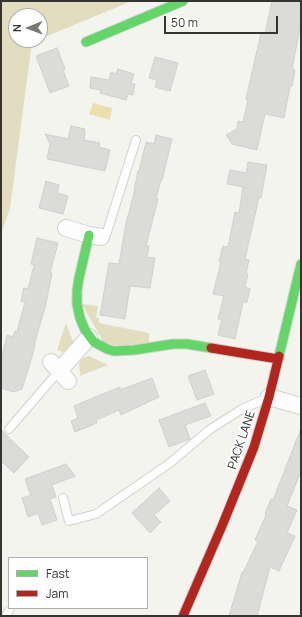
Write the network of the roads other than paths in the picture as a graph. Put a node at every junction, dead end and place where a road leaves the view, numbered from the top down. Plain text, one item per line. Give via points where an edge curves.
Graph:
1 (183, 1) edge
2 (86, 42) dead end
3 (136, 140) dead end
4 (66, 228) dead end
5 (95, 236) junction
6 (301, 264) edge
7 (89, 337) junction
8 (278, 359) junction
9 (60, 371) joint
10 (269, 397) junction
11 (301, 406) edge
12 (9, 429) dead end
13 (63, 498) dead end
14 (183, 616) edge

1 - 2 street
3 - 5 lane via 106,235
4 - 5 street
5 - 7 street via 78,278 77,291 80,318
6 - 8 street, PACK LANE
7 - 8 street via 114,351 187,344
7 - 9 street
8 - 10 street, PACK LANE
9 - 12 lane
10 - 11 street
10 - 13 lane via 242,409 209,430 170,463 96,514 69,521
10 - 14 street, PACK LANE via 254,447

